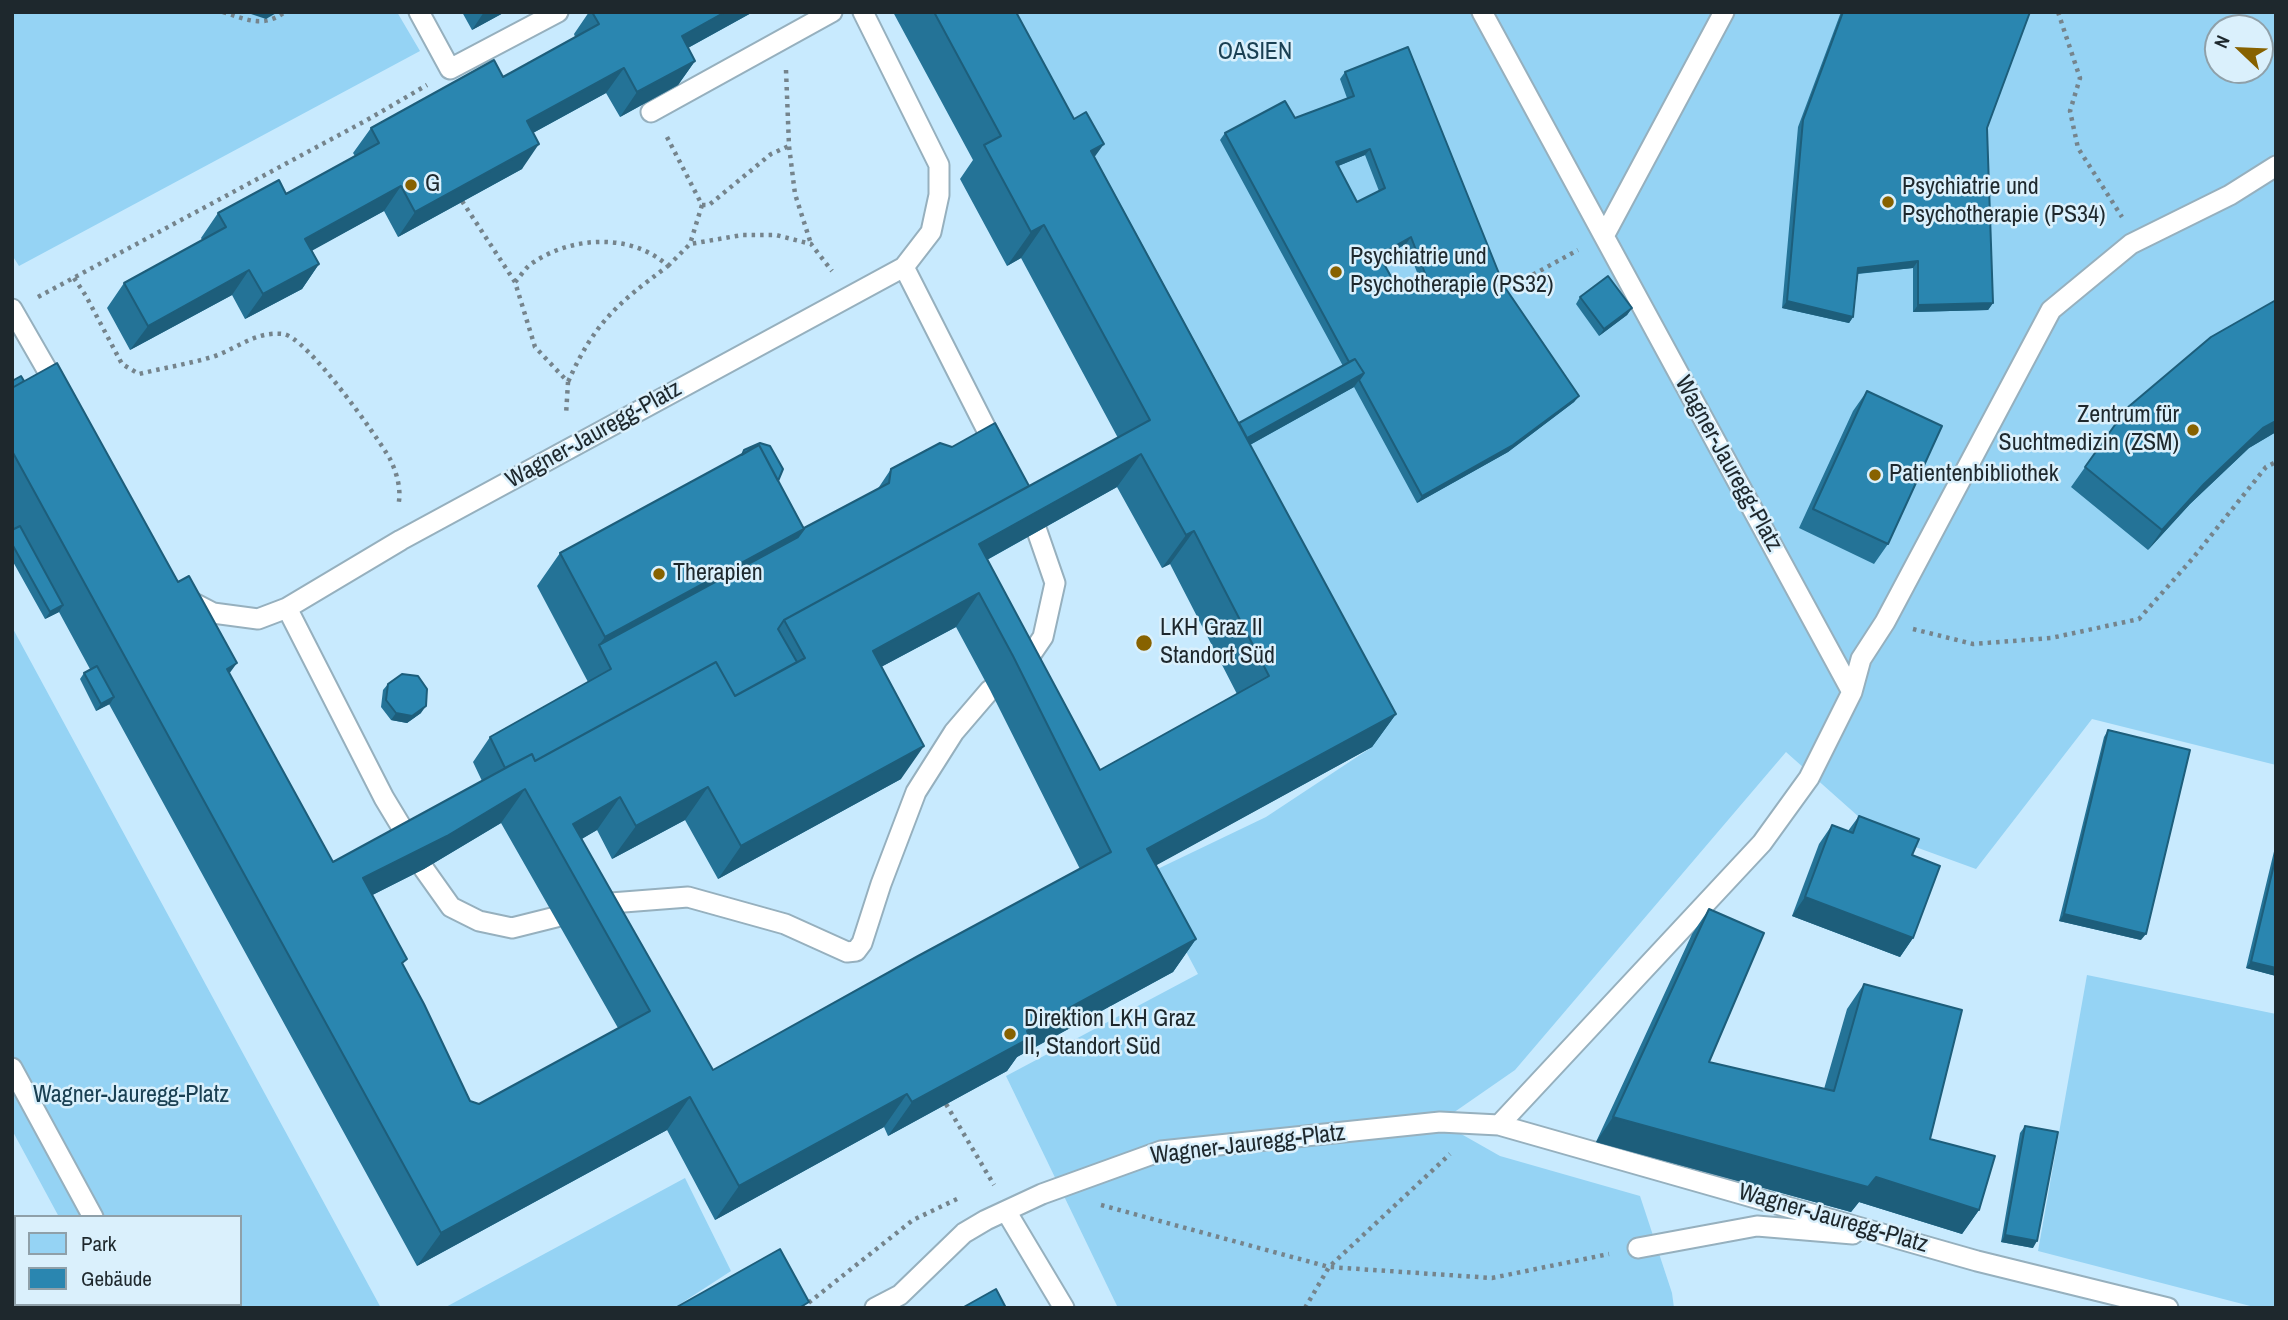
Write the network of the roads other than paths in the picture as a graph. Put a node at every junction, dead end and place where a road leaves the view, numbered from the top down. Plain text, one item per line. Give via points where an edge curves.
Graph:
1 (419, 12) edge
2 (558, 12) edge
3 (832, 12) edge
4 (863, 12) edge
5 (1482, 12) edge
6 (1724, 12) edge
7 (651, 112) edge
8 (2276, 166) edge
9 (1604, 236) junction
10 (904, 267) junction
11 (13, 311) edge
12 (64, 400) edge
13 (1009, 473) edge
14 (1037, 531) edge
15 (174, 587) edge
16 (287, 608) junction
17 (1008, 674) edge
18 (990, 690) dead end
19 (1852, 692) junction
20 (410, 841) edge
21 (424, 869) edge
22 (579, 909) edge
23 (555, 917) dead end
24 (12, 1068) edge
25 (1499, 1125) junction
26 (1006, 1211) junction
27 (92, 1215) edge
28 (1899, 1237) junction
29 (1638, 1248) road end
30 (875, 1308) edge
31 (1064, 1308) edge
32 (2168, 1308) edge

1 - 2 lane via 450,69
3 - 7 lane
4 - 10 lane, Wagner-Jauregg-Platz via 939,165 939,195 931,232
5 - 9 lane, Wagner-Jauregg-Platz
6 - 9 lane
8 - 19 lane via 2230,195 2131,244 2050,310 1861,659
9 - 19 lane, Wagner-Jauregg-Platz
10 - 13 lane
10 - 16 lane, Wagner-Jauregg-Platz via 401,540
11 - 12 lane
14 - 17 lane via 1055,583 1043,637 1030,656
15 - 16 lane, Wagner-Jauregg-Platz via 213,613 258,619
16 - 20 lane
18 - 22 lane via 954,732 916,792 856,951 847,952 785,924 688,897
19 - 25 lane via 1809,778 1762,843
21 - 23 lane via 451,907 479,921 512,928
24 - 27 lane
25 - 26 lane, Wagner-Jauregg-Platz via 1440,1122 1161,1151
25 - 28 lane, Wagner-Jauregg-Platz
26 - 30 lane, Wagner-Jauregg-Platz via 964,1233 900,1294
26 - 31 lane
28 - 29 lane via 1756,1226
28 - 32 lane, Wagner-Jauregg-Platz

